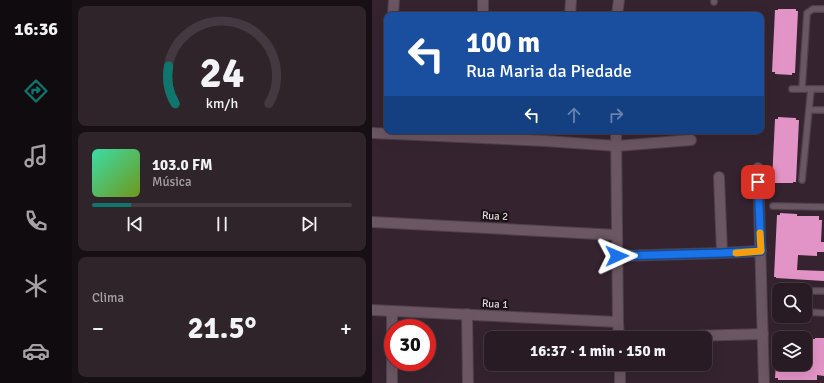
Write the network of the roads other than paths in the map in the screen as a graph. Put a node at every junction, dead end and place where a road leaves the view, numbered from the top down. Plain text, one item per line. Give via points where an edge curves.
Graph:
1 (394, 0) edge
2 (483, 0) edge
3 (571, 0) edge
4 (619, 0) edge
5 (824, 9) edge
6 (393, 12) edge
7 (483, 12) edge
8 (570, 12) edge
9 (617, 12) edge
10 (792, 89) dead end
11 (802, 89) junction
12 (811, 89) junction
13 (824, 89) edge
14 (808, 110) junction
15 (824, 110) edge
16 (372, 133) edge
17 (384, 134) edge
18 (394, 134) edge
19 (616, 134) edge
20 (691, 140) dead end
21 (617, 146) junction
22 (758, 168) dead end
23 (719, 177) dead end
24 (802, 180) dead end
25 (773, 206) dead end
26 (824, 207) edge
27 (372, 222) edge
28 (617, 235) junction
29 (761, 251) junction
30 (722, 253) junction
31 (617, 256) junction
32 (812, 291) edge
33 (824, 291) edge
34 (372, 310) edge
35 (392, 311) junction
36 (812, 312) edge
37 (824, 313) edge
38 (468, 314) junction
39 (618, 322) junction
40 (619, 331) edge
41 (763, 334) junction
42 (712, 335) edge
43 (620, 371) edge
44 (392, 383) edge
45 (468, 383) edge
46 (620, 383) edge
47 (764, 383) edge

1 - 6 street
2 - 7 street
3 - 8 street
4 - 9 street
5 - 11 lane via 814,9 807,13
10 - 11 lane
11 - 12 lane
12 - 13 lane
12 - 14 lane
14 - 15 lane
14 - 24 lane
16 - 17 street
18 - 21 street
19 - 21 street
20 - 21 street
21 - 28 street
22 - 29 street
23 - 30 street
25 - 26 lane
27 - 28 street, Rua 2
28 - 31 street
29 - 30 street
29 - 41 street
30 - 31 street
31 - 39 street
32 - 33 lane
34 - 35 street, Rua 1
35 - 38 street, Rua 1
35 - 44 street
36 - 37 lane
38 - 39 street, Rua 1
38 - 45 street
39 - 40 street
41 - 42 street
41 - 47 street
43 - 46 street

